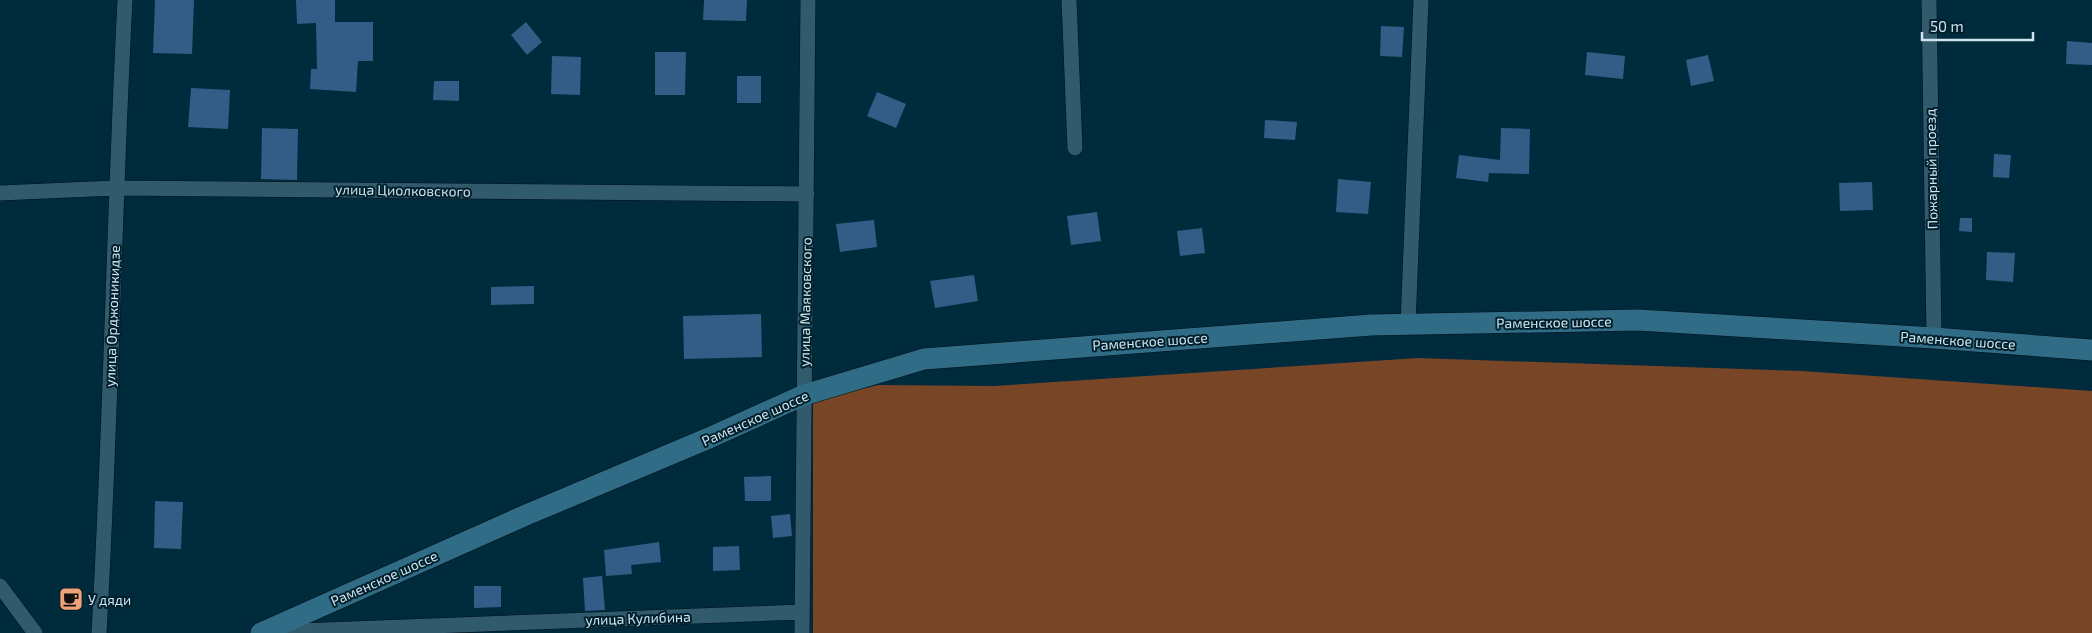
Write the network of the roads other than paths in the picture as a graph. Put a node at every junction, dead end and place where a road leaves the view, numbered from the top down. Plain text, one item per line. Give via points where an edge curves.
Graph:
1 (125, 0) edge
2 (808, 0) edge
3 (1069, 0) edge
4 (1421, 0) edge
5 (1929, 0) edge
6 (1075, 148) dead end
7 (115, 188) junction
8 (0, 193) edge
9 (807, 194) junction
10 (1408, 324) junction
11 (1934, 338) junction
12 (2092, 350) edge
13 (804, 395) junction
14 (0, 586) edge
15 (802, 612) junction
16 (35, 633) edge
17 (99, 633) edge
18 (262, 633) edge
19 (802, 633) edge

1 - 7 street, улица Орджоникидзе
2 - 9 street, улица Маяковского
3 - 6 street
4 - 10 street
5 - 11 street, Пожарный проезд
7 - 8 street, улица Циолковского
7 - 9 street, улица Циолковского
7 - 17 street, улица Орджоникидзе via 107,488
9 - 13 street, улица Маяковского
10 - 11 main road, Раменское шоссе via 1638,320
10 - 13 main road, Раменское шоссе via 924,359
11 - 12 main road, Раменское шоссе
13 - 15 street, улица Маяковского
13 - 18 main road, Раменское шоссе
14 - 16 street
15 - 18 street, улица Кулибина
15 - 19 street, улица Маяковского

